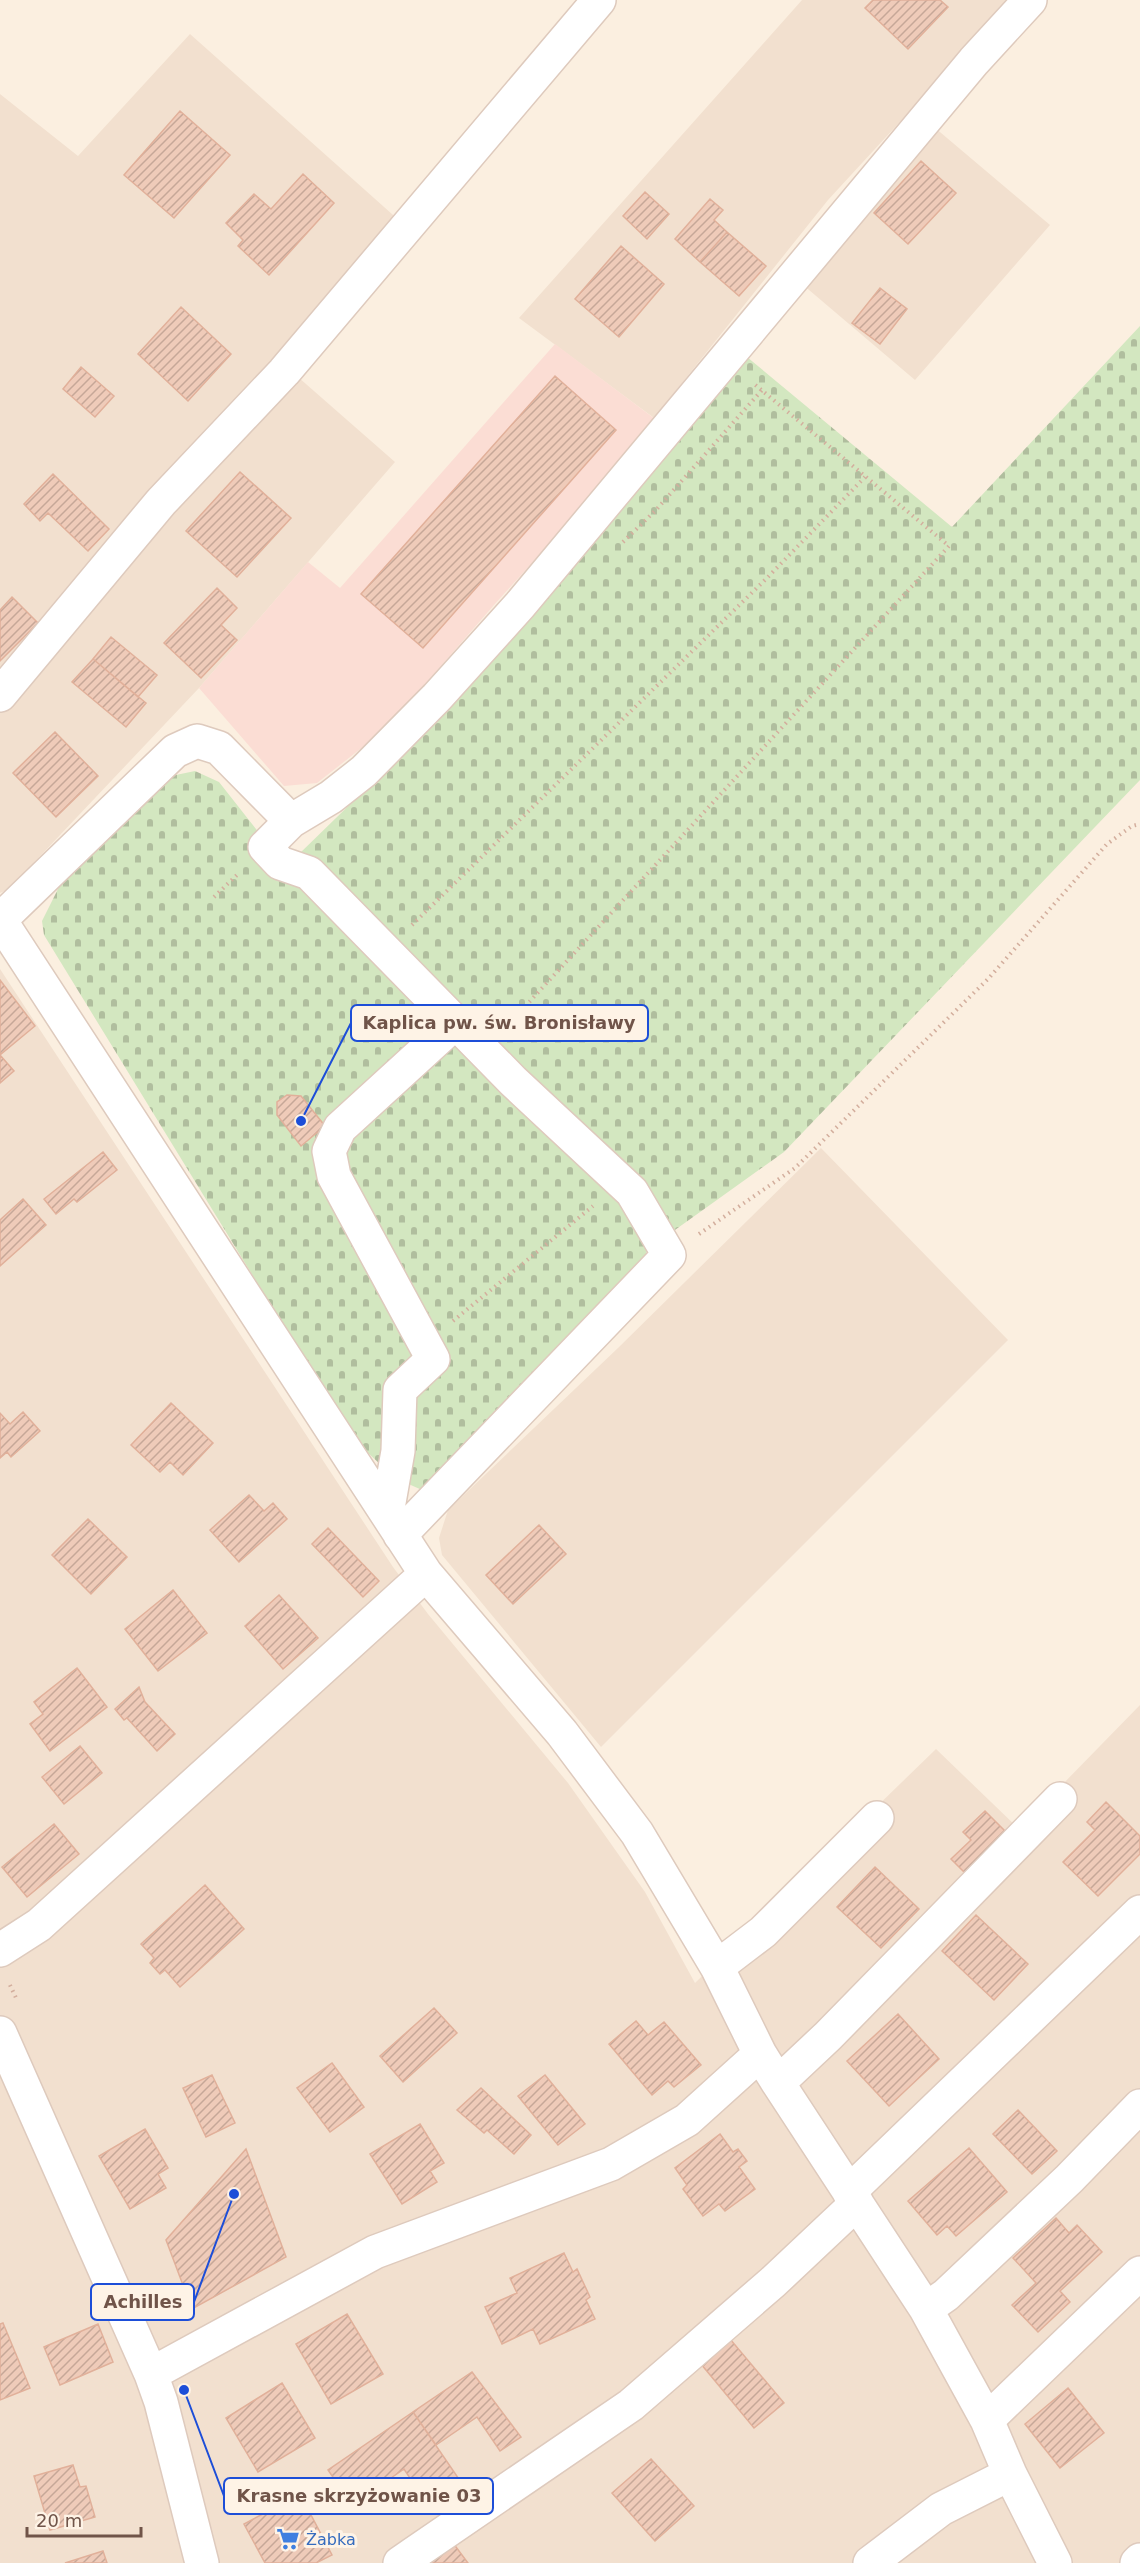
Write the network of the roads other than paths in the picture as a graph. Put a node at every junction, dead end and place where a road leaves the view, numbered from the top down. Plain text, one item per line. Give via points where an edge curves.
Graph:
1 (599, 0) edge
2 (1030, 0) edge
3 (0, 695) edge
4 (291, 821) junction
5 (0, 920) edge
6 (456, 1022) junction
7 (393, 1524) junction
8 (426, 1574) junction
9 (1060, 1800) dead end
10 (878, 1818) dead end
11 (1140, 1912) edge
12 (0, 1950) edge
13 (717, 1967) junction
14 (0, 2033) edge
15 (760, 2054) junction
16 (10, 2079) edge
17 (778, 2083) junction
18 (1140, 2106) edge
19 (853, 2197) junction
20 (1140, 2273) edge
21 (926, 2309) junction
22 (151, 2374) junction
23 (987, 2420) junction
24 (1010, 2474) junction
25 (202, 2563) edge
26 (400, 2563) edge
27 (870, 2563) edge
28 (1055, 2563) edge

1 - 3 street via 284,372 161,502
2 - 4 street via 966,70 520,605 364,771
4 - 5 street via 219,748 197,741 175,752
4 - 6 street via 265,848 280,863 309,873
5 - 7 street
6 - 7 street via 340,1128 329,1151 334,1176 433,1359 400,1390
6 - 7 street via 632,1192 669,1255
7 - 8 street
8 - 12 street via 39,1925
8 - 13 street via 562,1733 637,1833
9 - 17 street
10 - 13 street via 763,1932
11 - 19 street
13 - 15 street
14 - 16 street
15 - 17 street
15 - 22 street via 687,2120 611,2164 375,2252
16 - 22 street
17 - 19 street
18 - 21 street via 1069,2179 946,2295
19 - 21 street
19 - 26 street via 773,2282 631,2405
20 - 23 street
21 - 23 street
22 - 25 street
23 - 24 street
24 - 27 street via 941,2509
24 - 28 street

